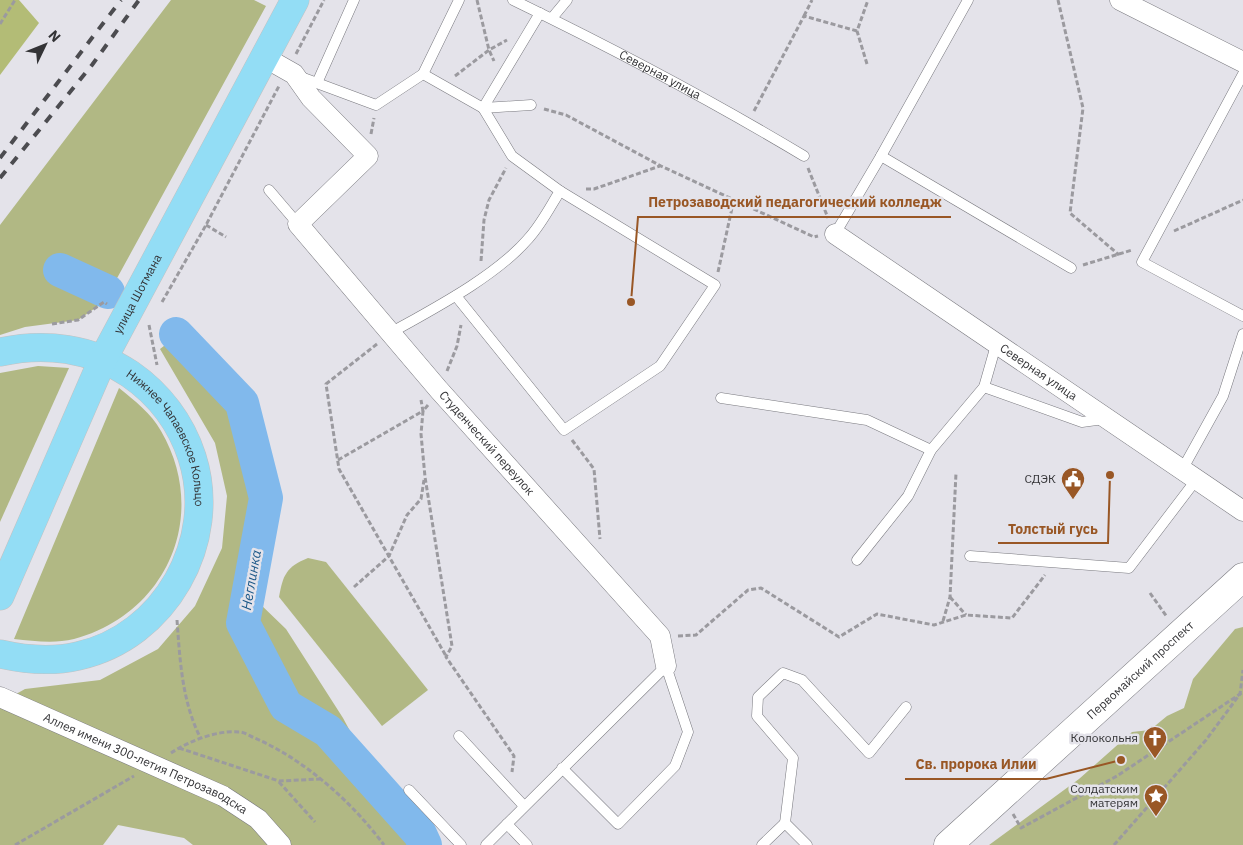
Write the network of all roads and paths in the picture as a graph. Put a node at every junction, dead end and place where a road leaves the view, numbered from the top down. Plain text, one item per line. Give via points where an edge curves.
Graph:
1 (15, 0) edge
2 (295, 0) edge
3 (324, 0) edge
4 (354, 0) edge
5 (459, 0) edge
6 (477, 0) edge
7 (513, 0) edge
8 (567, 0) edge
9 (812, 0) edge
10 (868, 0) edge
11 (968, 0) edge
12 (1058, 0) edge
13 (1120, 0) edge
14 (540, 13) junction
15 (804, 16) junction
16 (552, 18) junction
17 (0, 24) edge
18 (857, 31) junction
19 (528, 32) junction
20 (489, 50) junction
21 (264, 57) junction
22 (1243, 62) edge
23 (867, 64) dead end
24 (291, 72) junction
25 (423, 74) junction
26 (1243, 74) edge
27 (502, 77) junction
28 (316, 82) junction
29 (438, 83) junction
30 (531, 105) joint
31 (483, 108) junction
32 (748, 122) junction
33 (512, 156) junction
34 (804, 156) joint
35 (881, 156) junction
36 (661, 166) junction
37 (269, 190) dead end
38 (560, 191) junction
39 (734, 200) junction
40 (1243, 200) edge
41 (298, 224) junction
42 (206, 225) junction
43 (835, 234) junction
44 (226, 237) dead end
45 (1154, 240) junction
46 (1119, 255) junction
47 (1070, 268) joint
48 (479, 279) junction
49 (715, 285) junction
50 (459, 300) junction
51 (104, 302) dead end
52 (158, 309) dead end
53 (1243, 316) edge
54 (153, 318) dead end
55 (43, 325) dead end
56 (392, 332) junction
57 (1243, 334) edge
58 (996, 345) junction
59 (0, 352) edge
60 (103, 359) junction
61 (159, 370) dead end
62 (984, 387) junction
63 (439, 390) junction
64 (721, 398) dead end
65 (423, 411) junction
66 (1106, 418) junction
67 (564, 430) junction
68 (931, 450) junction
69 (338, 460) junction
70 (956, 474) dead end
71 (1189, 475) junction
72 (425, 477) junction
73 (1243, 511) edge
74 (389, 556) junction
75 (970, 556) dead end
76 (857, 560) dead end
77 (1054, 562) junction
78 (603, 572) junction
79 (1243, 577) edge
80 (354, 586) dead end
81 (1150, 594) dead end
82 (0, 596) edge
83 (950, 597) junction
84 (966, 615) junction
85 (943, 622) junction
86 (1170, 622) dead end
87 (171, 624) dead end
88 (660, 636) junction
89 (0, 654) edge
90 (446, 657) junction
91 (666, 666) junction
92 (1243, 670) edge
93 (1242, 693) edge
94 (0, 697) edge
95 (906, 708) dead end
96 (459, 736) dead end
97 (201, 739) dead end
98 (179, 748) dead end
99 (562, 768) junction
100 (320, 779) dead end
101 (279, 781) junction
102 (409, 790) dead end
103 (509, 791) junction
104 (524, 806) junction
105 (1013, 814) dead end
106 (315, 822) dead end
107 (786, 823) junction
108 (506, 824) junction
109 (281, 845) edge
110 (461, 845) edge
111 (486, 845) edge
112 (527, 845) edge
113 (762, 845) edge
114 (806, 845) edge
115 (948, 845) edge
116 (1114, 845) edge

1 - 17 path
2 - 21 main road, улица Шотмана
3 - 24 path
4 - 28 lane
5 - 25 lane
6 - 20 path
7 - 14 lane, Северная улица
8 - 16 lane
9 - 15 path
10 - 18 path
11 - 35 lane
12 - 46 path via 1083,108 1070,213
13 - 22 street
14 - 16 lane, Северная улица
14 - 19 lane
15 - 18 path
15 - 32 path
16 - 32 lane, Северная улица
18 - 23 path
19 - 20 path
19 - 27 lane
20 - 27 path
20 - 29 path via 470,67
21 - 24 street
21 - 60 main road, улица Шотмана
24 - 28 lane
24 - 41 street via 311,98 368,156
24 - 42 path
25 - 28 lane via 376,105
25 - 29 lane
26 - 45 lane
27 - 31 lane
29 - 31 lane
30 - 31 lane
30 - 36 path via 566,115
31 - 33 lane
32 - 34 lane, Северная улица
33 - 38 lane
33 - 48 path via 489,200
34 - 43 path
35 - 43 lane
35 - 47 lane
36 - 38 path via 594,189
36 - 39 path
37 - 41 lane
38 - 48 lane via 528,239
38 - 49 lane
39 - 43 path via 814,237
39 - 49 path
40 - 45 path
41 - 56 street, Студенческий переулок
42 - 44 path
42 - 52 path
43 - 58 street, Северная улица
45 - 46 path
45 - 53 lane via 1142,262
46 - 47 path
48 - 50 lane
49 - 67 lane via 660,366
50 - 56 lane
50 - 63 path via 457,346
50 - 67 lane
51 - 55 path via 78,320
54 - 61 path via 148,326
56 - 63 street, Студенческий переулок
56 - 69 path via 326,384
57 - 71 lane via 1223,396
58 - 62 lane
58 - 66 street, Северная улица
59 - 60 main road, Нижнее Чапаевское Кольцо via 52,347
60 - 82 main road, улица Шотмана
60 - 89 main road, Нижнее Чапаевское Кольцо via 154,394 188,445 199,506 193,546 165,601 135,630 118,641 99,650 59,659 38,660
62 - 66 lane via 1082,422
62 - 68 lane
63 - 65 path
63 - 78 street, Студенческий переулок
64 - 68 lane via 867,420
65 - 69 path
65 - 72 path via 421,434
66 - 71 street, Северная улица
67 - 78 path via 594,469
68 - 76 lane via 908,496
69 - 74 path via 339,469
70 - 83 path
71 - 73 street, Северная улица
71 - 77 lane via 1129,568
72 - 74 path via 421,498 406,515
72 - 90 path via 452,646
74 - 80 path
74 - 90 path
75 - 77 lane
77 - 84 path via 1012,618
78 - 88 street, Студенческий переулок
79 - 115 street, Первомайский проспект
81 - 86 path
83 - 84 path
83 - 85 path
84 - 85 path
85 - 88 path via 934,625 877,614 839,637 761,588 748,590 696,635
87 - 97 path via 176,617 182,681 192,721
88 - 91 street
90 - 103 path via 514,756
91 - 99 lane
91 - 99 lane via 688,732 675,766 618,824
92 - 93 path
93 - 105 path via 1117,776 1021,828
93 - 116 path via 1206,740
94 - 109 street, Аллея имени 300-летия Петрозаводска via 223,796 258,819
95 - 107 lane via 870,754 802,680 783,673 770,685 758,697 757,716 793,758
96 - 103 lane
98 - 101 path
99 - 104 lane
100 - 101 path
101 - 106 path
102 - 110 lane
103 - 104 lane
104 - 108 lane
107 - 113 lane
107 - 114 lane
108 - 111 lane
108 - 112 lane

